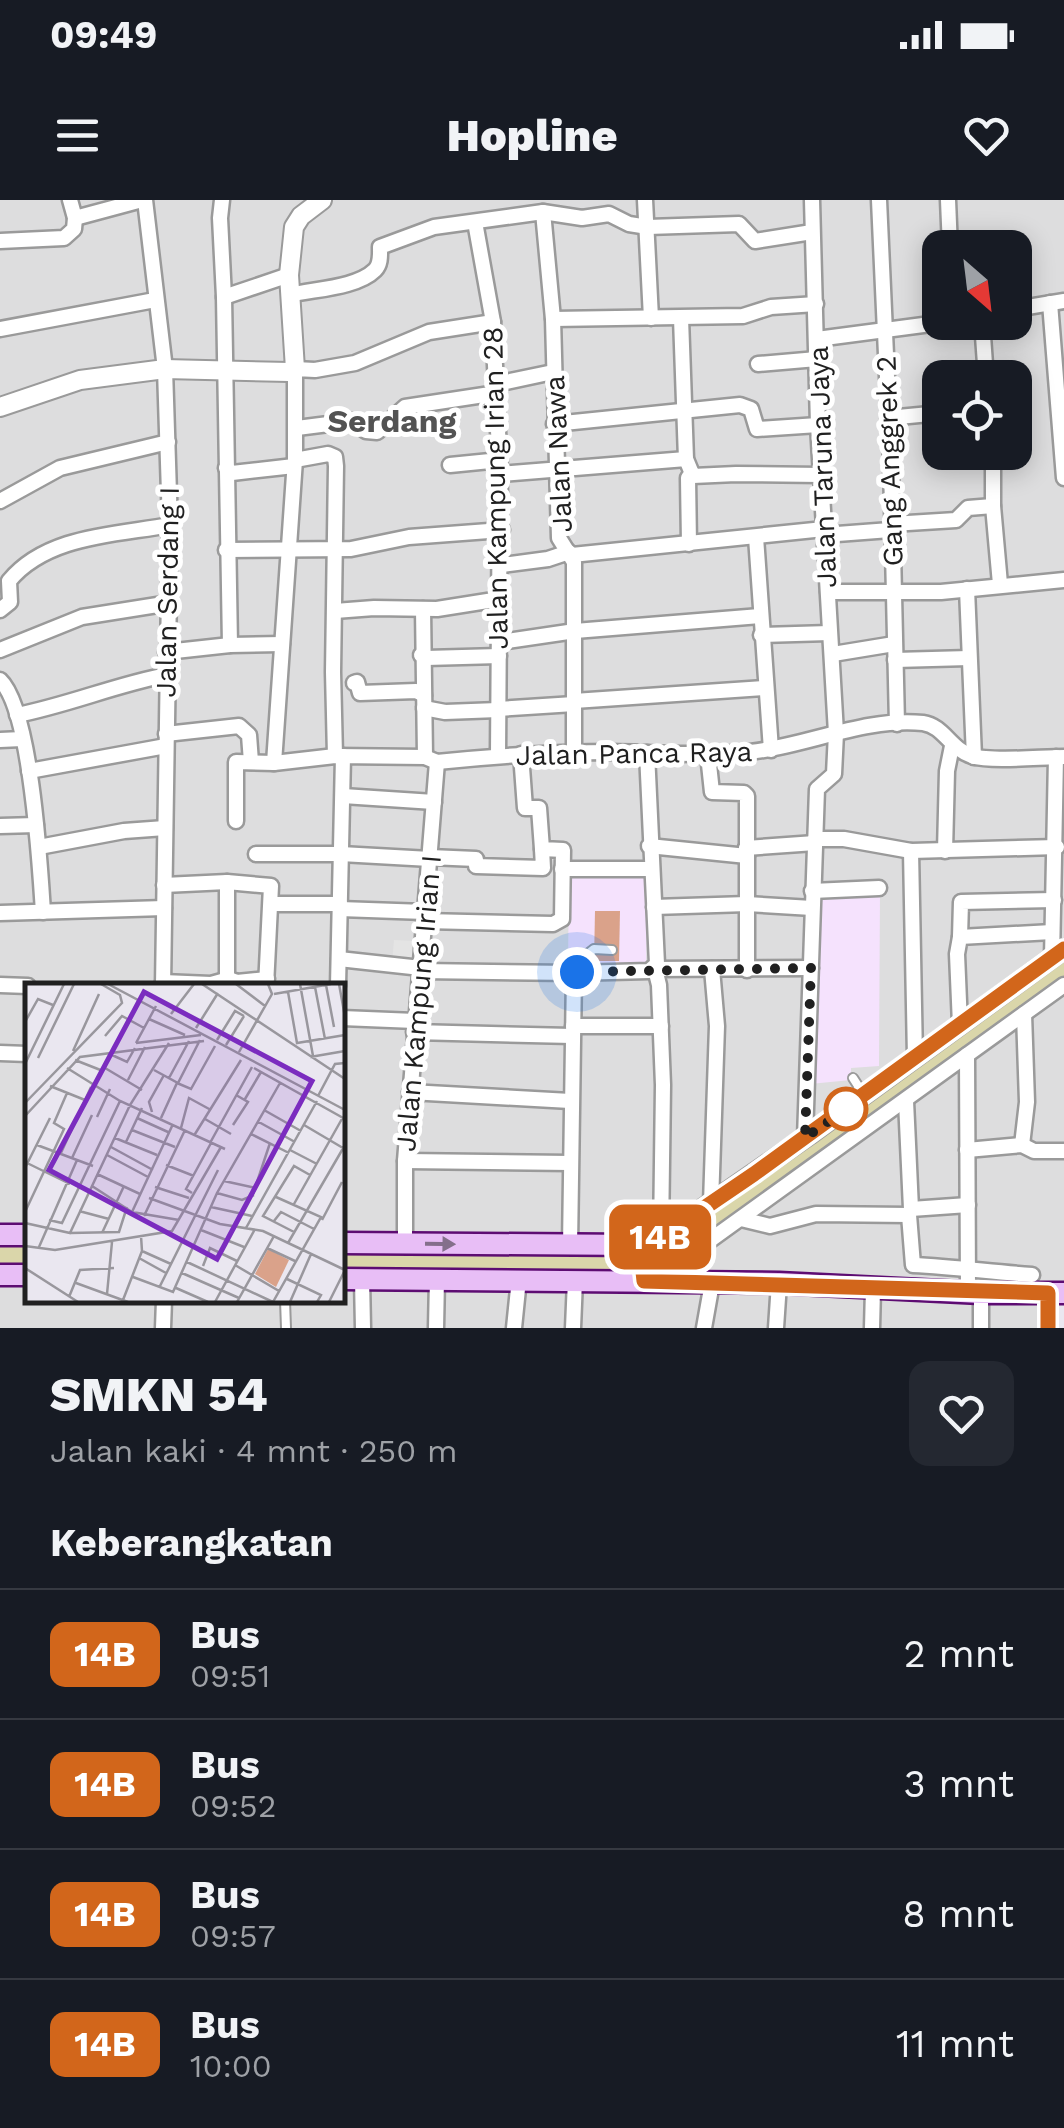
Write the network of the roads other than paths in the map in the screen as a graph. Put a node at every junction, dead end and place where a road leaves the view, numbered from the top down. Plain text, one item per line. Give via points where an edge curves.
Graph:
1 (70, 200) edge
2 (144, 200) edge
3 (222, 200) edge
4 (322, 200) edge
5 (517, 200) edge
6 (578, 200) edge
7 (645, 200) edge
8 (812, 200) edge
9 (879, 200) edge
10 (948, 200) edge
11 (298, 208) edge
12 (544, 212) junction
13 (517, 216) junction
14 (75, 218) junction
15 (582, 218) junction
16 (475, 222) junction
17 (648, 227) junction
18 (949, 230) edge
19 (812, 232) junction
20 (0, 240) edge
21 (290, 275) junction
22 (290, 295) junction
23 (224, 297) junction
24 (155, 300) junction
25 (1057, 302) edge
26 (816, 304) junction
27 (1032, 306) edge
28 (651, 318) junction
29 (682, 318) junction
30 (552, 320) junction
31 (493, 322) junction
32 (922, 325) edge
33 (0, 329) edge
34 (884, 331) junction
35 (817, 339) junction
36 (818, 359) junction
37 (758, 364) dead end
38 (164, 369) junction
39 (295, 369) junction
40 (226, 372) junction
41 (553, 372) junction
42 (496, 388) junction
43 (0, 407) edge
44 (685, 410) junction
45 (922, 415) edge
46 (888, 418) junction
47 (554, 424) junction
48 (818, 425) junction
49 (297, 428) junction
50 (168, 442) junction
51 (295, 463) junction
52 (450, 464) dead end
53 (688, 466) junction
54 (500, 467) junction
55 (226, 468) junction
56 (993, 470) edge
57 (557, 471) junction
58 (821, 476) junction
59 (1064, 478) edge
60 (0, 500) edge
61 (993, 506) junction
62 (170, 525) junction
63 (891, 527) junction
64 (502, 530) junction
65 (827, 533) junction
66 (756, 538) junction
67 (690, 544) junction
68 (226, 550) junction
69 (289, 550) junction
70 (334, 550) junction
71 (570, 554) junction
72 (502, 565) junction
73 (1064, 580) edge
74 (1000, 584) junction
75 (967, 589) junction
76 (831, 592) junction
77 (893, 592) junction
78 (500, 599) junction
79 (170, 603) junction
80 (422, 609) junction
81 (0, 610) edge
82 (335, 611) junction
83 (760, 616) junction
84 (575, 632) junction
85 (829, 633) junction
86 (761, 635) junction
87 (282, 644) junction
88 (894, 644) junction
89 (230, 645) junction
90 (499, 649) junction
91 (0, 650) edge
92 (166, 652) junction
93 (833, 654) junction
94 (422, 655) junction
95 (968, 658) junction
96 (895, 660) junction
97 (166, 675) junction
98 (0, 680) edge
99 (354, 683) dead end
100 (764, 688) junction
101 (424, 701) junction
102 (574, 702) junction
103 (498, 710) junction
104 (17, 714) junction
105 (896, 724) junction
106 (836, 733) junction
107 (22, 739) junction
108 (0, 740) edge
109 (166, 740) junction
110 (952, 746) junction
111 (771, 750) junction
112 (574, 753) junction
113 (647, 753) junction
114 (521, 754) junction
115 (498, 755) junction
116 (708, 755) junction
117 (339, 756) junction
118 (974, 757) junction
119 (1060, 757) edge
120 (431, 759) junction
121 (251, 762) junction
122 (274, 763) junction
123 (29, 771) junction
124 (343, 796) junction
125 (432, 802) junction
126 (236, 821) dead end
127 (36, 825) junction
128 (0, 826) edge
129 (165, 828) junction
130 (1059, 836) edge
131 (815, 841) junction
132 (649, 846) junction
133 (38, 847) junction
134 (542, 849) junction
135 (912, 851) junction
136 (944, 851) junction
137 (747, 852) junction
138 (256, 854) dead end
139 (341, 854) junction
140 (428, 859) junction
141 (562, 869) junction
142 (652, 869) junction
143 (227, 882) junction
144 (164, 885) junction
145 (879, 888) dead end
146 (812, 891) junction
147 (1054, 900) junction
148 (271, 904) junction
149 (747, 904) junction
150 (340, 906) junction
151 (654, 907) junction
152 (164, 908) junction
153 (812, 908) junction
154 (0, 912) edge
155 (43, 912) junction
156 (423, 914) junction
157 (1052, 932) junction
158 (960, 937) junction
159 (612, 950) dead end
160 (1058, 953) edge
161 (339, 959) junction
162 (418, 968) junction
163 (811, 968) junction
164 (655, 969) junction
165 (712, 969) junction
166 (747, 970) junction
167 (579, 972) junction
168 (228, 976) junction
169 (266, 982) edge
170 (164, 983) edge
171 (214, 983) edge
172 (338, 983) edge
173 (0, 985) edge
174 (1064, 985) edge
175 (25, 986) edge
176 (1024, 1014) junction
177 (345, 1018) edge
178 (413, 1024) junction
179 (660, 1026) junction
180 (960, 1026) junction
181 (572, 1031) junction
182 (967, 1055) junction
183 (915, 1058) junction
184 (853, 1078) dead end
185 (410, 1092) junction
186 (864, 1095) junction
187 (570, 1101) junction
188 (906, 1102) junction
189 (806, 1137) junction
190 (1022, 1145) junction
191 (967, 1150) junction
192 (1064, 1151) edge
193 (405, 1161) junction
194 (570, 1163) junction
195 (711, 1203) junction
196 (968, 1205) junction
197 (910, 1212) junction
198 (741, 1219) junction
199 (0, 1235) edge
200 (25, 1236) edge
201 (661, 1237) junction
202 (345, 1243) edge
203 (405, 1244) junction
204 (570, 1246) junction
205 (640, 1246) junction
206 (969, 1266) junction
207 (1032, 1275) dead end
208 (352, 1279) edge
209 (437, 1279) junction
210 (519, 1279) junction
211 (644, 1279) junction
212 (575, 1280) junction
213 (780, 1283) junction
214 (712, 1284) junction
215 (874, 1289) junction
216 (974, 1292) junction
217 (1057, 1293) edge
218 (164, 1303) edge
219 (285, 1303) edge
220 (163, 1328) edge
221 (286, 1328) edge
222 (363, 1328) edge
223 (436, 1328) edge
224 (514, 1328) edge
225 (573, 1328) edge
226 (704, 1328) edge
227 (776, 1328) edge
228 (872, 1328) edge
229 (981, 1328) edge
230 (1048, 1328) edge

1 - 14 street
2 - 14 street
2 - 24 street, Jalan Serdang I
3 - 23 street
4 - 11 street
5 - 13 street
6 - 15 street
7 - 17 street
8 - 19 street, Jalan Taruna Jaya
9 - 34 street, Gang Anggrek 2
10 - 18 street
11 - 21 street
12 - 13 street
12 - 15 street
12 - 30 street, Jalan Nawa
13 - 16 street
14 - 20 street via 64,238
15 - 17 street via 610,214
16 - 22 street via 394,240 380,246 374,272
16 - 31 street, Jalan Kampung Irian 28
17 - 19 street via 740,224 755,240
17 - 28 street
19 - 26 street, Jalan Taruna Jaya
21 - 22 street
21 - 23 street
22 - 39 street
23 - 40 street
24 - 33 street
24 - 38 street, Jalan Serdang I
25 - 27 street
25 - 59 street
26 - 29 street
26 - 35 street, Jalan Taruna Jaya
28 - 29 street
28 - 30 street
29 - 44 street
30 - 41 street, Jalan Nawa
31 - 39 street via 429,332 355,362
31 - 42 street, Jalan Kampung Irian 28
32 - 34 street
34 - 35 street
34 - 46 street, Gang Anggrek 2
35 - 36 street, Jalan Taruna Jaya
36 - 37 street
36 - 48 street, Jalan Taruna Jaya
38 - 40 street
38 - 43 street via 80,380
38 - 50 street, Jalan Serdang I
39 - 40 street
39 - 49 street
40 - 55 street
41 - 42 street
41 - 47 street, Jalan Nawa
42 - 49 street via 405,407 376,432 352,421
42 - 54 street, Jalan Kampung Irian 28
44 - 47 street
44 - 48 street via 740,405 751,409 757,429
44 - 53 street
45 - 46 street
46 - 63 street, Gang Anggrek 2
47 - 57 street, Jalan Nawa
48 - 58 street, Jalan Taruna Jaya
49 - 51 street
50 - 60 street via 60,468
50 - 62 street, Jalan Serdang I
51 - 55 street
51 - 69 street
51 - 70 street via 335,457
52 - 54 street
53 - 57 street
53 - 58 street via 701,478
53 - 67 street
54 - 57 street
54 - 64 street, Jalan Kampung Irian 28
55 - 68 street
56 - 61 street
57 - 71 street, Jalan Nawa via 559,538
58 - 65 street, Jalan Taruna Jaya
61 - 63 street via 968,508 956,520
61 - 74 street
62 - 79 street, Jalan Serdang I
62 - 81 street via 102,535 34,558 9,581 10,602
63 - 65 street
63 - 77 street, Gang Anggrek 2
64 - 70 street
64 - 72 street, Jalan Kampung Irian 28
65 - 66 street
65 - 76 street, Jalan Taruna Jaya
66 - 67 street
66 - 83 street
67 - 71 street
68 - 69 street
68 - 89 street
69 - 70 street
69 - 87 street
70 - 82 street
71 - 72 street
71 - 84 street, Jalan Nawa
72 - 78 street, Jalan Kampung Irian 28
73 - 74 street
74 - 75 street
75 - 77 street
75 - 95 street
76 - 77 street
76 - 85 street, Jalan Taruna Jaya
77 - 88 street, Gang Anggrek 2
78 - 80 street
78 - 90 street, Jalan Kampung Irian 28
79 - 91 street via 82,617
79 - 92 street, Jalan Serdang I
80 - 82 street
80 - 94 street, Jalan Kampung Irian I
82 - 117 street
83 - 84 street
83 - 86 street
84 - 90 street
84 - 102 street, Jalan Nawa
85 - 86 street
85 - 93 street, Jalan Taruna Jaya
86 - 100 street
87 - 89 street
87 - 122 street
88 - 93 street
88 - 96 street, Gang Anggrek 2
89 - 92 street
90 - 94 street
90 - 103 street, Jalan Kampung Irian 28
92 - 97 street, Jalan Serdang I
93 - 106 street, Jalan Taruna Jaya
94 - 101 street, Jalan Kampung Irian I
95 - 96 street
95 - 118 street
96 - 105 street, Gang Anggrek 2
97 - 104 street
97 - 109 street, Jalan Serdang I
98 - 104 street
99 - 101 street via 360,694 416,691
100 - 102 street
100 - 111 street
101 - 103 street via 446,712
101 - 120 street, Jalan Kampung Irian I
102 - 103 street
102 - 112 street, Jalan Nawa
103 - 115 street, Jalan Kampung Irian 28
104 - 107 street
105 - 106 street, Jalan Panca Raya
105 - 110 street, Jalan Panca Raya via 927,723
106 - 111 street, Jalan Panca Raya
106 - 131 street, Jalan Taruna Jaya via 834,774 817,789
107 - 108 street
107 - 123 street
109 - 121 street via 239,726 249,734
109 - 123 street
109 - 129 street, Jalan Serdang I
110 - 118 street, Jalan Panca Raya
110 - 136 street
111 - 116 street, Jalan Panca Raya
112 - 113 street, Jalan Panca Raya
112 - 114 street, Jalan Panca Raya
113 - 116 street, Jalan Panca Raya
113 - 132 street
114 - 115 street, Jalan Panca Raya
114 - 134 street via 525,808 538,808
115 - 120 street, Jalan Panca Raya
116 - 137 street via 711,791 747,796
117 - 120 street, Jalan Panca Raya
117 - 122 street, Jalan Panca Raya
117 - 124 street
118 - 119 street, Jalan Panca Raya
119 - 130 street
120 - 125 street, Jalan Kampung Irian I
121 - 122 street, Jalan Panca Raya
121 - 126 street via 236,762
123 - 127 street
124 - 125 street
124 - 139 street
125 - 140 street, Jalan Kampung Irian I
127 - 128 street
127 - 133 street
129 - 133 street
129 - 144 street, Jalan Serdang I
130 - 136 street
130 - 147 street
131 - 135 street
131 - 137 street
131 - 146 street, Jalan Taruna Jaya
132 - 137 street
132 - 142 street
133 - 155 street
134 - 140 street via 544,868
134 - 141 street via 563,850
135 - 136 street
135 - 183 street
137 - 149 street
138 - 139 street
139 - 140 street
139 - 150 street
140 - 156 street, Jalan Kampung Irian I
141 - 142 street
141 - 156 street via 558,923
142 - 151 street
143 - 144 street
143 - 148 street via 271,886
143 - 168 street
144 - 152 street, Jalan Serdang I
145 - 146 street
146 - 153 street, Jalan Taruna Jaya
147 - 157 street
147 - 158 street via 960,902
148 - 150 street
148 - 169 street
149 - 151 street
149 - 153 street
149 - 166 street
150 - 156 street
150 - 161 street
151 - 164 street
152 - 155 street
152 - 170 street, Jalan Serdang I
153 - 163 street, Jalan Taruna Jaya
154 - 155 street
156 - 162 street, Jalan Kampung Irian I
157 - 158 street
157 - 160 street
158 - 180 street
159 - 167 lane via 594,949
160 - 180 street
161 - 162 street
161 - 172 street
162 - 167 street
162 - 178 street, Jalan Kampung Irian I
163 - 166 street
163 - 189 street, Jalan Taruna Jaya
164 - 165 street
164 - 167 street
164 - 179 street
165 - 166 street
165 - 195 street
167 - 181 street
168 - 169 street
168 - 171 street
173 - 175 street
174 - 176 street
176 - 182 street
176 - 190 street
177 - 178 street
178 - 181 street
178 - 185 street, Jalan Kampung Irian I
179 - 181 street
179 - 201 street
180 - 183 street
181 - 187 street
182 - 188 street
182 - 191 street
183 - 186 street
184 - 186 lane
185 - 187 street
185 - 193 street, Jalan Kampung Irian I
186 - 189 street
187 - 194 street
188 - 197 street
188 - 198 street
189 - 195 street
190 - 191 street
190 - 192 street
191 - 196 street
193 - 194 street
193 - 203 street, Jalan Kampung Irian I
194 - 204 street
195 - 201 street
196 - 197 street
196 - 206 street
197 - 198 street via 816,1214 770,1226
197 - 206 street via 913,1265
198 - 211 street
199 - 200 main road
201 - 205 street
202 - 203 main road
203 -> 204 main road
204 - 205 main road
205 - 211 main road
206 - 207 street
206 - 216 street
208 - 209 main road
208 - 222 street
209 - 210 main road
209 - 223 street
210 - 212 main road
210 - 224 street
211 - 212 main road
211 - 214 main road
212 - 225 street
213 - 214 main road
213 - 215 main road
213 - 227 street
214 - 226 street
215 - 216 main road
215 - 228 street
216 - 217 main road
216 - 229 street
217 - 230 street
218 - 220 street
219 - 221 lane

